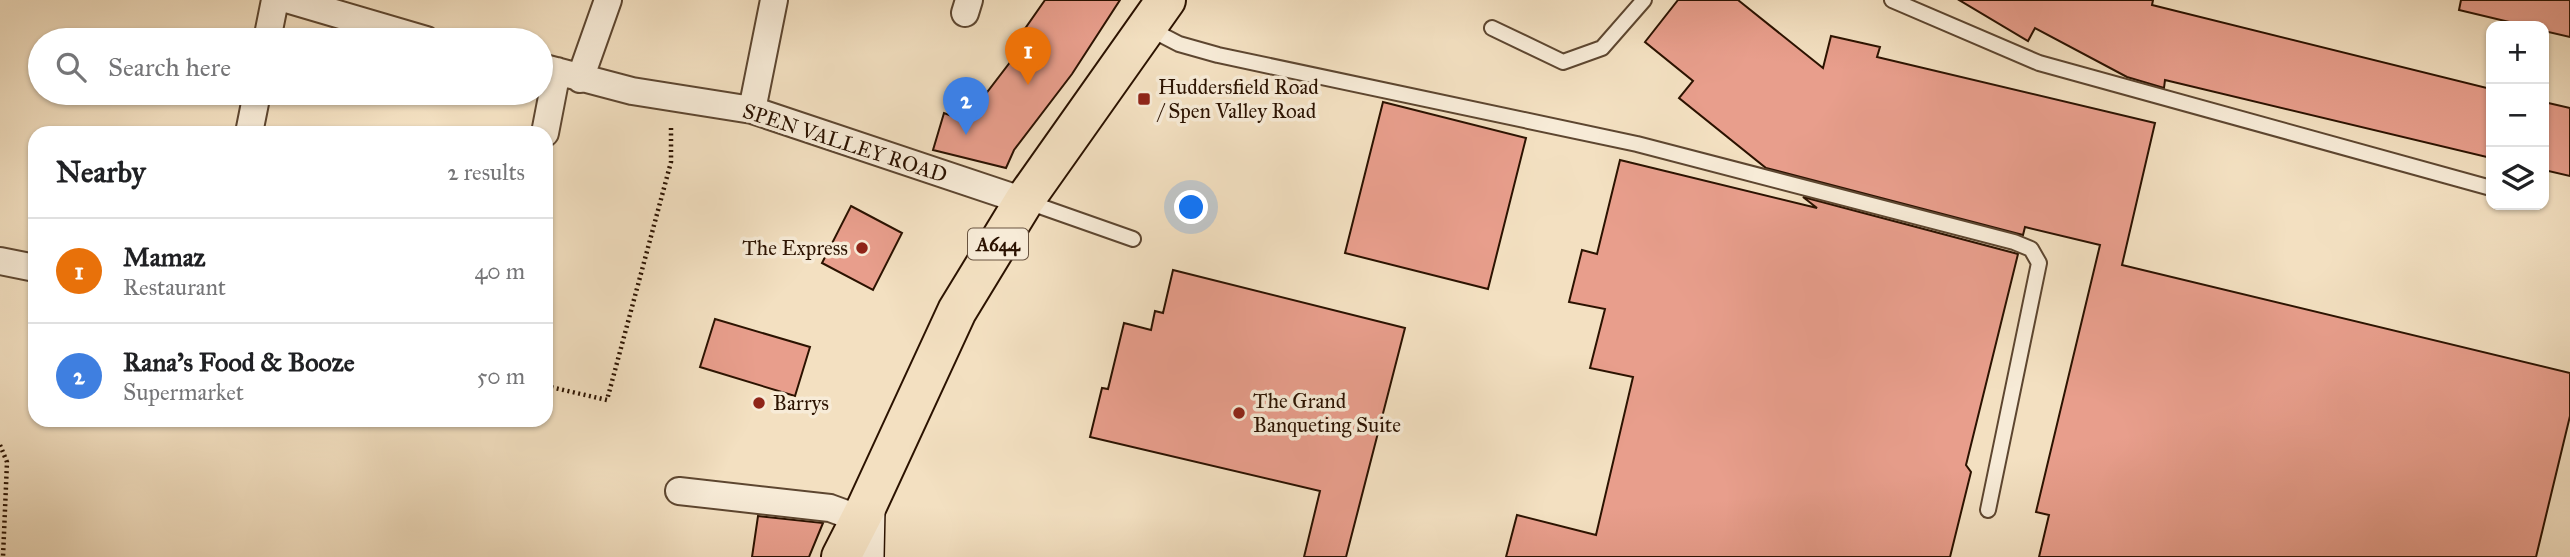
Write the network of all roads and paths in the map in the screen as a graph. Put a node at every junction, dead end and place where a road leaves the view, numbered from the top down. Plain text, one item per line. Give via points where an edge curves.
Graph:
1 (275, 0) edge
2 (290, 0) edge
3 (608, 0) edge
4 (775, 0) edge
5 (1644, 0) edge
6 (1892, 0) edge
7 (1156, 14) edge
8 (269, 28) edge
9 (385, 28) edge
10 (1492, 28) dead end
11 (559, 72) edge
12 (672, 97) junction
13 (553, 98) edge
14 (255, 105) edge
15 (551, 105) edge
16 (752, 110) junction
17 (250, 126) edge
18 (547, 126) edge
19 (2486, 187) edge
20 (1024, 201) junction
21 (1133, 239) dead end
22 (0, 261) edge
23 (28, 267) edge
24 (553, 388) edge
25 (0, 445) edge
26 (679, 491) dead end
27 (1988, 510) dead end
28 (863, 513) junction
29 (3, 557) edge
30 (841, 557) edge
31 (852, 557) edge
32 (864, 557) edge

1 - 8 street
2 - 9 street
3 - 11 street
4 - 16 street
5 - 10 lane via 1602,48 1563,62
6 - 19 lane via 2039,63
7 - 20 highway, A644
7 - 27 lane via 1179,44 1218,55 1637,144 2031,249 2039,262
11 - 12 street, SPEN VALLEY ROAD
11 - 13 street
12 - 16 street, SPEN VALLEY ROAD
12 - 24 path via 671,162 607,400
14 - 17 street
15 - 18 street
16 - 20 street, SPEN VALLEY ROAD
20 - 21 lane
20 - 28 highway, A644 via 957,311
22 - 23 street
25 - 29 path via 7,461
26 - 28 street
28 - 30 highway, A644
28 - 31 highway, A644
28 - 32 street

